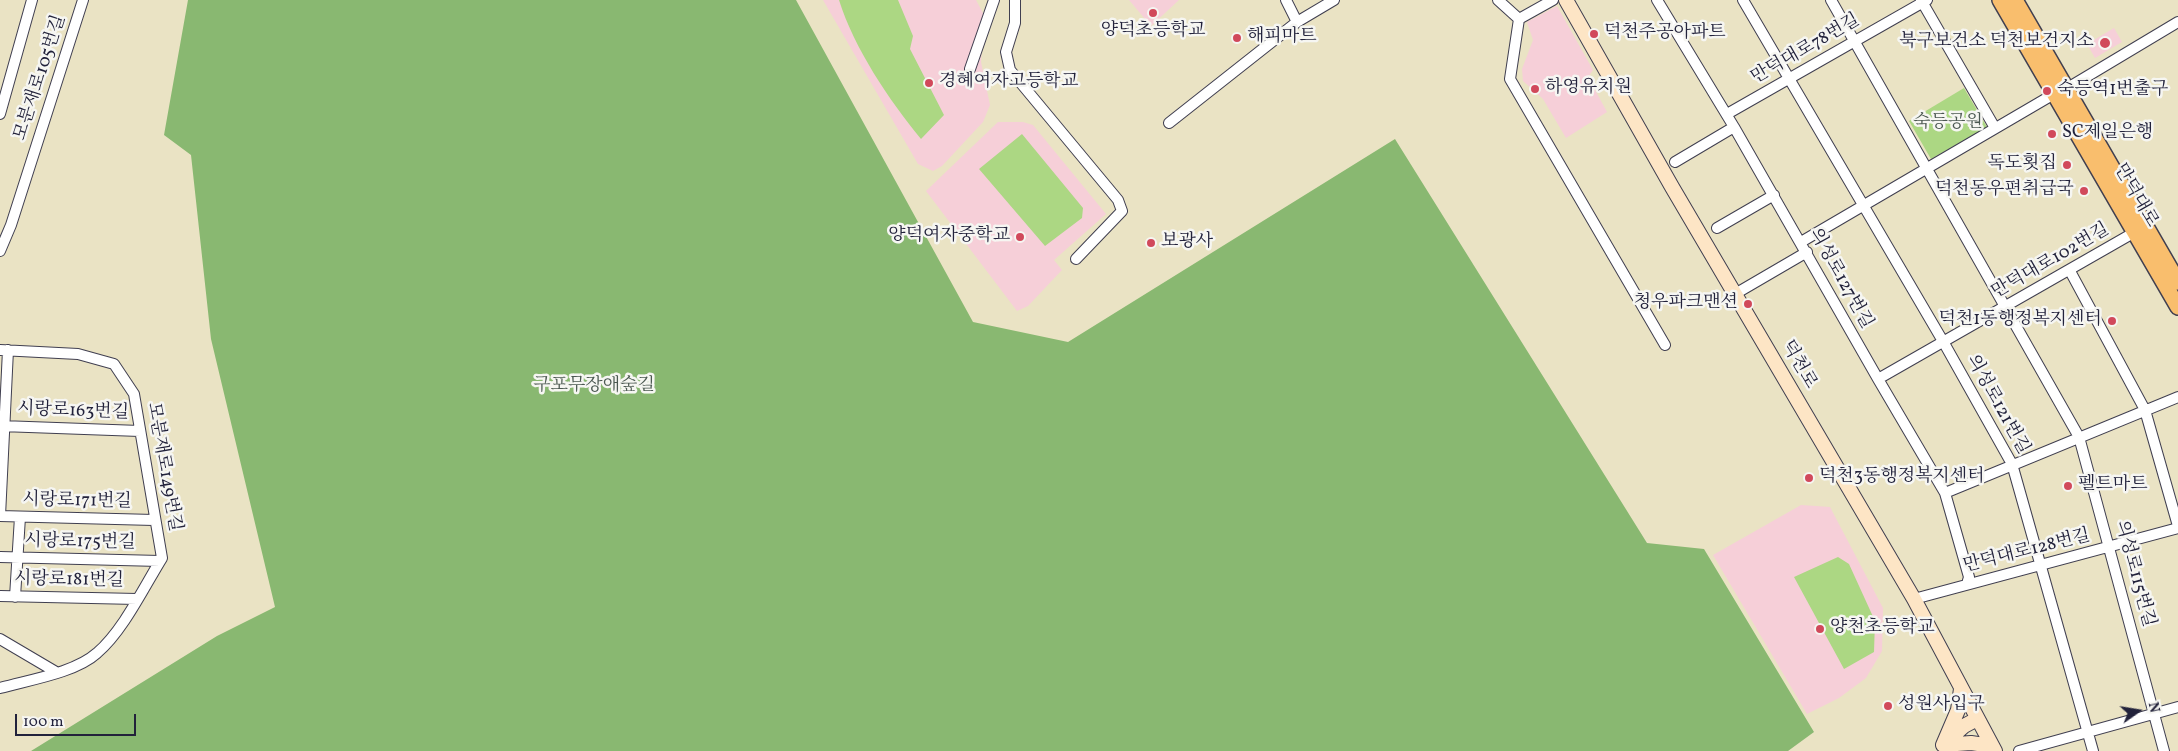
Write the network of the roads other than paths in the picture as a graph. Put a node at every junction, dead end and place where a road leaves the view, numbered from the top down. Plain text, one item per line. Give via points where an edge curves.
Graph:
1 (32, 0) edge
2 (83, 0) edge
3 (994, 0) edge
4 (1015, 0) edge
5 (1286, 0) edge
6 (1334, 0) edge
7 (1498, 0) edge
8 (1553, 0) edge
9 (1566, 0) edge
10 (1657, 0) edge
11 (1744, 0) edge
12 (1831, 0) edge
13 (2000, 0) edge
14 (2015, 0) edge
15 (1924, 1) edge
16 (1519, 19) junction
17 (1298, 22) junction
18 (2178, 22) edge
19 (1854, 41) junction
20 (970, 69) dead end
21 (1790, 79) junction
22 (4, 83) edge
23 (2060, 92) junction
24 (0, 114) edge
25 (1727, 114) junction
26 (1169, 122) dead end
27 (1734, 126) junction
28 (1995, 128) junction
29 (1675, 162) dead end
30 (1927, 169) junction
31 (1774, 195) junction
32 (1864, 206) junction
33 (2139, 227) junction
34 (1717, 228) dead end
35 (1801, 242) junction
36 (0, 251) edge
37 (1807, 252) junction
38 (1076, 259) dead end
39 (2070, 271) junction
40 (2160, 276) junction
41 (2178, 282) edge
42 (2178, 293) edge
43 (1735, 294) junction
44 (2178, 306) edge
45 (2006, 307) junction
46 (1944, 343) junction
47 (1665, 346) dead end
48 (4, 350) edge
49 (1878, 379) junction
50 (2178, 397) edge
51 (2145, 410) junction
52 (3, 426) edge
53 (140, 431) junction
54 (2079, 437) junction
55 (2012, 464) junction
56 (1945, 493) junction
57 (0, 516) edge
58 (20, 517) junction
59 (154, 520) junction
60 (2178, 527) edge
61 (2110, 547) junction
62 (0, 557) edge
63 (18, 558) junction
64 (160, 562) junction
65 (2041, 565) junction
66 (1967, 584) junction
67 (0, 596) edge
68 (15, 597) junction
69 (136, 599) junction
70 (1914, 600) junction
71 (0, 639) edge
72 (56, 672) junction
73 (0, 688) edge
74 (1961, 689) junction
75 (2178, 707) edge
76 (2154, 714) junction
77 (1977, 719) junction
78 (2088, 733) junction
79 (1940, 748) edge
80 (1993, 748) edge
81 (2019, 751) edge
82 (2093, 751) edge
83 (2164, 751) edge

1 - 22 street
2 - 36 street, 모분재로105번길
3 - 20 street
4 - 38 street via 1015,23 1006,52 1010,70 1118,200 1122,211
5 - 17 street
6 - 17 street
7 - 16 street
8 - 16 street
9 - 43 main road, 덕천로
10 - 25 street, 의성로127번길
11 - 21 street, 의성로121번길
12 - 19 street, 의성로115번길
13 - 23 main road, 만덕대로
14 - 23 main road, 만덕대로
15 - 19 street, 만덕대로78번길
15 - 28 street
16 - 47 street via 1510,79
17 - 26 street
18 - 23 street
19 - 21 street, 만덕대로78번길
19 - 30 street, 의성로115번길
21 - 25 street, 만덕대로78번길
21 - 32 street, 의성로121번길
22 - 24 street
23 - 28 street
23 - 33 main road, 만덕대로
23 - 33 main road, 만덕대로 via 2111,192 2122,200
25 - 27 street, 의성로127번길
27 - 29 street
27 - 31 street, 의성로127번길
28 - 30 street
30 - 32 street
30 - 45 street, 의성로115번길
31 - 34 street
31 - 35 street, 의성로127번길
32 - 35 street
32 - 46 street, 의성로121번길
33 - 39 street, 만덕대로102번길
33 - 40 main road, 만덕대로
33 - 41 main road, 만덕대로
35 - 37 street, 의성로127번길
37 - 43 street
37 - 49 street, 의성로127번길
39 - 45 street, 만덕대로102번길
39 - 51 street
40 - 42 main road via 2164,269
40 - 44 main road, 만덕대로
43 - 70 main road, 덕천로
45 - 46 street, 만덕대로102번길
45 - 54 street, 의성로115번길
46 - 49 street, 만덕대로102번길
46 - 55 street, 의성로121번길
48 - 52 street
48 - 53 street, 모분재로149번길 via 78,354 114,364 134,394
49 - 56 street, 의성로127번길
50 - 51 street
51 - 54 street
51 - 60 street
52 - 53 street, 시랑로163번길
52 - 57 street, 시랑로163번길
53 - 59 street, 모분재로149번길
54 - 55 street
54 - 61 street, 의성로115번길
55 - 56 street
55 - 65 street, 의성로121번길
56 - 66 street, 의성로127번길 via 1969,577
57 - 58 street, 시랑로171번길
58 - 59 street, 시랑로171번길
58 - 63 street
59 - 64 street, 모분재로149번길 via 162,558
60 - 61 street, 만덕대로128번길
61 - 65 street, 만덕대로128번길
61 - 76 street, 의성로115번길
62 - 63 street, 시랑로175번길
63 - 64 street, 시랑로175번길
63 - 68 street
64 - 69 street
65 - 66 street, 만덕대로128번길
65 - 78 street, 의성로121번길
66 - 70 street, 만덕대로128번길
67 - 68 street, 시랑로181번길
68 - 69 street, 시랑로181번길
69 - 72 street via 114,634 96,654
70 - 74 main road, 덕천로
71 - 72 street
72 - 73 street
74 - 77 main road, 덕천로
74 - 79 main road via 1958,710
75 - 76 street
76 - 78 street
76 - 83 street, 의성로115번길
77 - 79 main road via 1964,726
77 - 80 main road, 덕천로
78 - 81 street
78 - 82 street, 의성로121번길
79 - 80 main road via 1971,743

